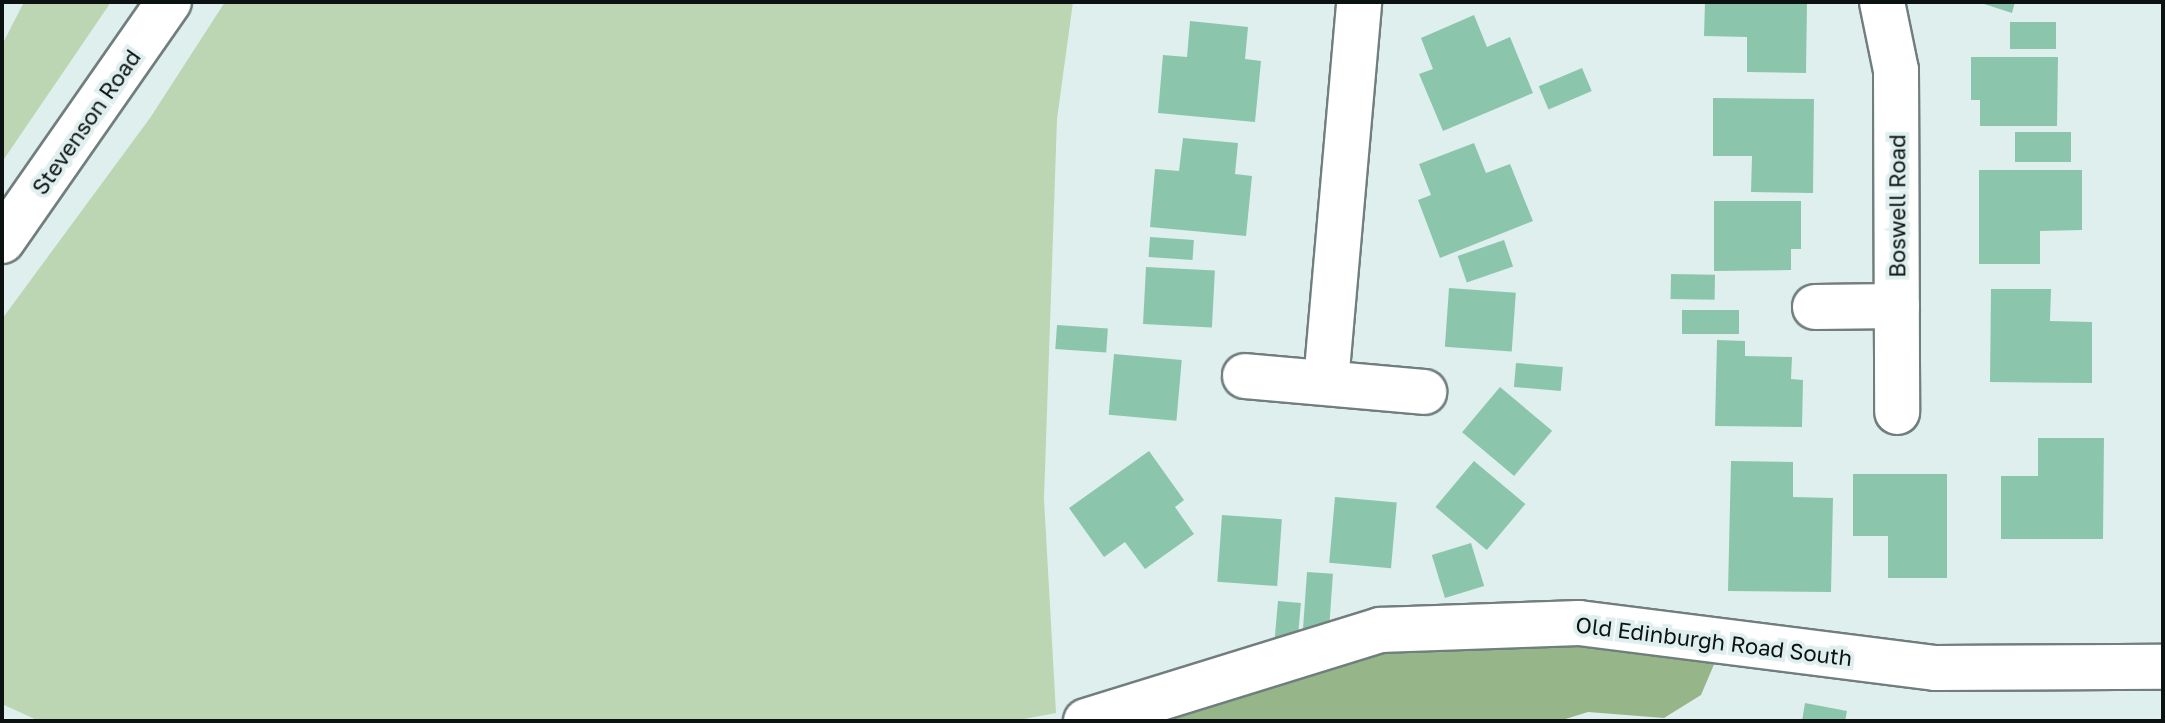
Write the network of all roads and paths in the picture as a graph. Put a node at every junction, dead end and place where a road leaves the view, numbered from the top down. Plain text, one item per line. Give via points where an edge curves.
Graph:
1 (169, 2) edge
2 (1359, 2) edge
3 (1882, 2) edge
4 (2, 241) edge
5 (1897, 306) junction
6 (1815, 307) dead end
7 (1245, 376) dead end
8 (1326, 382) junction
9 (1424, 392) dead end
10 (1897, 412) dead end
11 (2163, 667) edge
12 (1086, 721) edge

1 - 4 street, Stevenson Road
2 - 8 street
3 - 5 street, Boswell Road via 1896,70
5 - 6 street
5 - 10 street, Boswell Road
7 - 8 street
8 - 9 street
11 - 12 street, Old Edinburgh Road South via 1935,668 1579,623 1380,630

